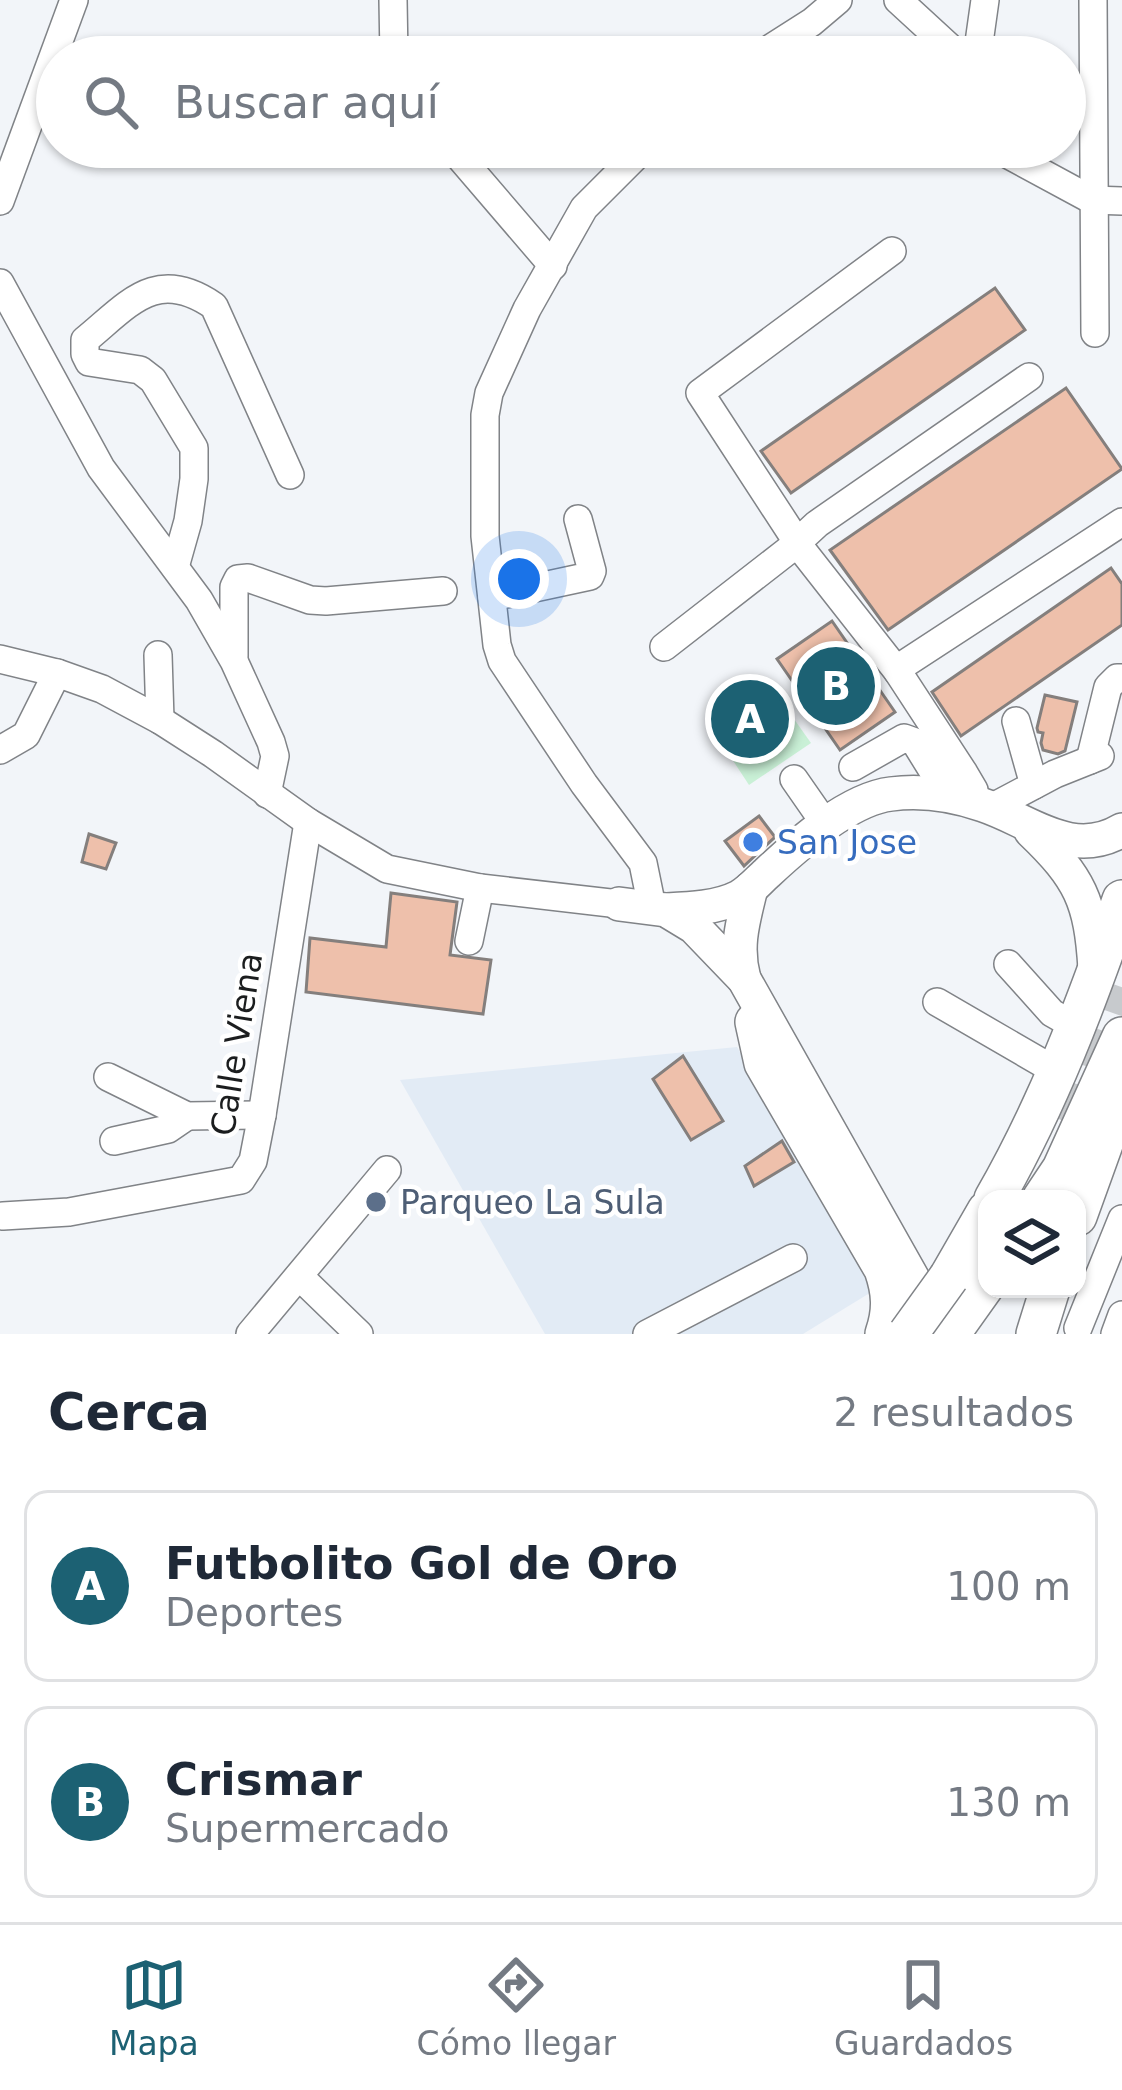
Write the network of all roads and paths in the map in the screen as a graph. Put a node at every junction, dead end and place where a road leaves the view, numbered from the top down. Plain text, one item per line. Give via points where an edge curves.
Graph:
1 (74, 0) edge
2 (393, 0) edge
3 (838, 0) edge
4 (898, 0) edge
5 (986, 0) edge
6 (1093, 0) edge
7 (61, 36) edge
8 (394, 36) edge
9 (790, 36) edge
10 (937, 36) edge
11 (980, 36) edge
12 (36, 103) edge
13 (469, 168) edge
14 (624, 168) edge
15 (1033, 168) edge
16 (1092, 200) junction
17 (0, 201) edge
18 (1122, 201) edge
19 (892, 251) dead end
20 (553, 266) junction
21 (0, 283) edge
22 (1095, 333) dead end
23 (1029, 377) dead end
24 (290, 475) dead end
25 (578, 519) dead end
26 (1122, 522) edge
27 (798, 542) junction
28 (175, 567) junction
29 (442, 591) dead end
30 (492, 597) junction
31 (664, 646) dead end
32 (158, 655) dead end
33 (0, 659) edge
34 (234, 661) junction
35 (898, 672) junction
36 (57, 673) junction
37 (1122, 678) edge
38 (160, 720) junction
39 (1016, 721) dead end
40 (6, 740) edge
41 (853, 767) dead end
42 (794, 779) dead end
43 (1034, 785) junction
44 (266, 794) junction
45 (984, 807) junction
46 (308, 822) junction
47 (826, 825) junction
48 (1122, 830) edge
49 (480, 888) junction
50 (751, 888) junction
51 (1122, 900) edge
52 (646, 907) junction
53 (470, 941) dead end
54 (1008, 964) dead end
55 (1111, 976) edge
56 (744, 979) junction
57 (938, 1002) dead end
58 (755, 1022) junction
59 (1075, 1026) junction
60 (1122, 1037) edge
61 (1056, 1070) junction
62 (107, 1077) dead end
63 (1122, 1088) edge
64 (262, 1114) junction
65 (187, 1116) junction
66 (114, 1141) dead end
67 (387, 1170) dead end
68 (999, 1190) edge
69 (1048, 1190) edge
70 (1086, 1190) edge
71 (3, 1216) dead end
72 (1122, 1219) edge
73 (793, 1258) dead end
74 (299, 1276) junction
75 (982, 1302) edge
76 (1122, 1315) edge
77 (1078, 1328) dead end
78 (250, 1334) edge
79 (359, 1334) edge
80 (647, 1334) edge
81 (885, 1334) edge
82 (908, 1334) edge
83 (928, 1334) edge
84 (1013, 1334) edge
85 (1036, 1334) edge
86 (1114, 1334) edge

1 - 7 street
2 - 8 street
3 - 9 street
4 - 10 street
5 - 11 street
6 - 16 street
12 - 17 street
13 - 20 street
14 - 20 street via 584,208
15 - 16 street
16 - 18 street
16 - 22 street
19 - 27 street via 700,392
20 - 30 street via 489,393 484,536
21 - 28 street via 101,468
23 - 27 street
24 - 28 street via 214,306 192,291 139,295 85,340 85,355 154,380 194,448
25 - 30 street via 590,576
26 - 35 street
27 - 31 street
27 - 35 street
28 - 34 street
29 - 34 street via 326,601 238,579
30 - 52 street via 502,662 643,863
32 - 38 street
33 - 36 street
34 - 44 street via 271,742
35 - 45 street
36 - 38 street
36 - 40 street via 26,735
37 - 43 street via 1108,687 1095,758
38 - 44 street
39 - 43 street
41 - 45 street via 904,738
42 - 47 street
43 - 45 street
44 - 46 street
45 - 47 main road via 925,792 886,794
45 - 48 main road via 1067,841
45 - 55 main road via 1066,865
46 - 49 street via 387,869
46 - 64 street, Calle Viena
47 - 50 main road
49 - 52 street
49 - 53 street
50 - 52 main road via 717,904
50 - 56 main road via 738,944
51 - 55 highway
52 - 56 main road via 694,927
52 - 58 main road via 705,951
54 - 59 street via 1052,1013
55 - 59 highway
56 - 75 main road
57 - 61 street
58 - 81 highway via 764,1063 884,1270 892,1298
58 - 83 main road
59 - 61 highway
60 - 69 highway
61 - 68 highway
62 - 65 street
63 - 70 highway
64 - 65 street
64 - 71 street, Calle Viena via 241,1180 68,1213
65 - 66 street via 168,1130
67 - 74 street
72 - 77 street
73 - 80 street
74 - 78 street
74 - 79 street
75 - 82 highway, bridge
75 - 84 highway
75 - 85 highway
76 - 86 street

